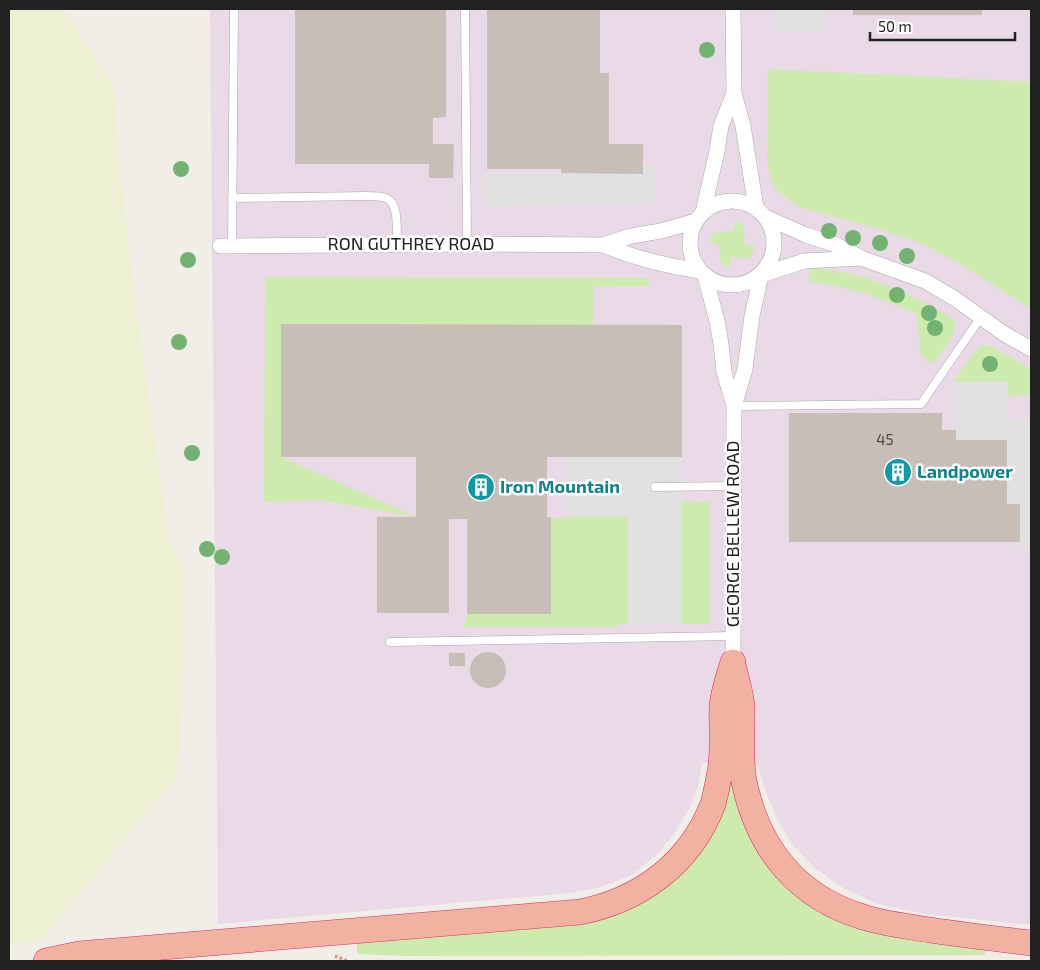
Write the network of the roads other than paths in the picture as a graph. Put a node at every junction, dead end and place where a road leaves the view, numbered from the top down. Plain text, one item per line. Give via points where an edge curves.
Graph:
1 (234, 9) edge
2 (465, 9) edge
3 (734, 9) edge
4 (734, 93) junction
5 (232, 198) junction
6 (760, 212) junction
7 (700, 216) junction
8 (397, 244) junction
9 (467, 244) junction
10 (603, 245) junction
11 (226, 246) joint
12 (861, 258) junction
13 (702, 273) junction
14 (761, 274) junction
15 (981, 317) junction
16 (1031, 349) edge
17 (734, 406) junction
18 (734, 486) junction
19 (655, 487) dead end
20 (733, 636) junction
21 (390, 642) dead end
22 (732, 662) junction
23 (1031, 943) edge
24 (46, 961) edge

1 - 5 lane
2 - 9 lane
3 - 4 street
4 - 6 street
4 - 7 street via 721,126
5 - 8 lane via 384,197 391,201 396,212
5 - 11 lane
6 - 7 street via 743,202 728,201 715,204
6 - 12 street
6 - 14 street via 772,228 775,240 769,265
7 - 10 street, RON GUTHREY ROAD via 660,231
7 - 13 street via 691,233 690,246 693,259
8 - 9 street, RON GUTHREY ROAD
8 - 11 street, RON GUTHREY ROAD
9 - 10 street, RON GUTHREY ROAD
10 - 13 street, RON GUTHREY ROAD via 631,257
12 - 14 street via 804,260
12 - 15 street via 925,281
13 - 14 street via 727,285 739,285
13 - 17 street, GEORGE BELLEW ROAD via 715,312 724,372
14 - 17 street, GEORGE BELLEW ROAD via 745,369
15 - 16 street
15 - 17 lane via 921,404
17 - 18 street, GEORGE BELLEW ROAD
18 - 19 lane
18 - 20 street, GEORGE BELLEW ROAD
20 - 21 lane
20 - 22 street, GEORGE BELLEW ROAD
22 - 23 highway via 742,704 744,783 753,816 785,870 809,892 834,907 864,918
22 - 24 highway via 722,705 720,769 713,804 698,834 677,861 632,895 604,907 580,912 79,954

